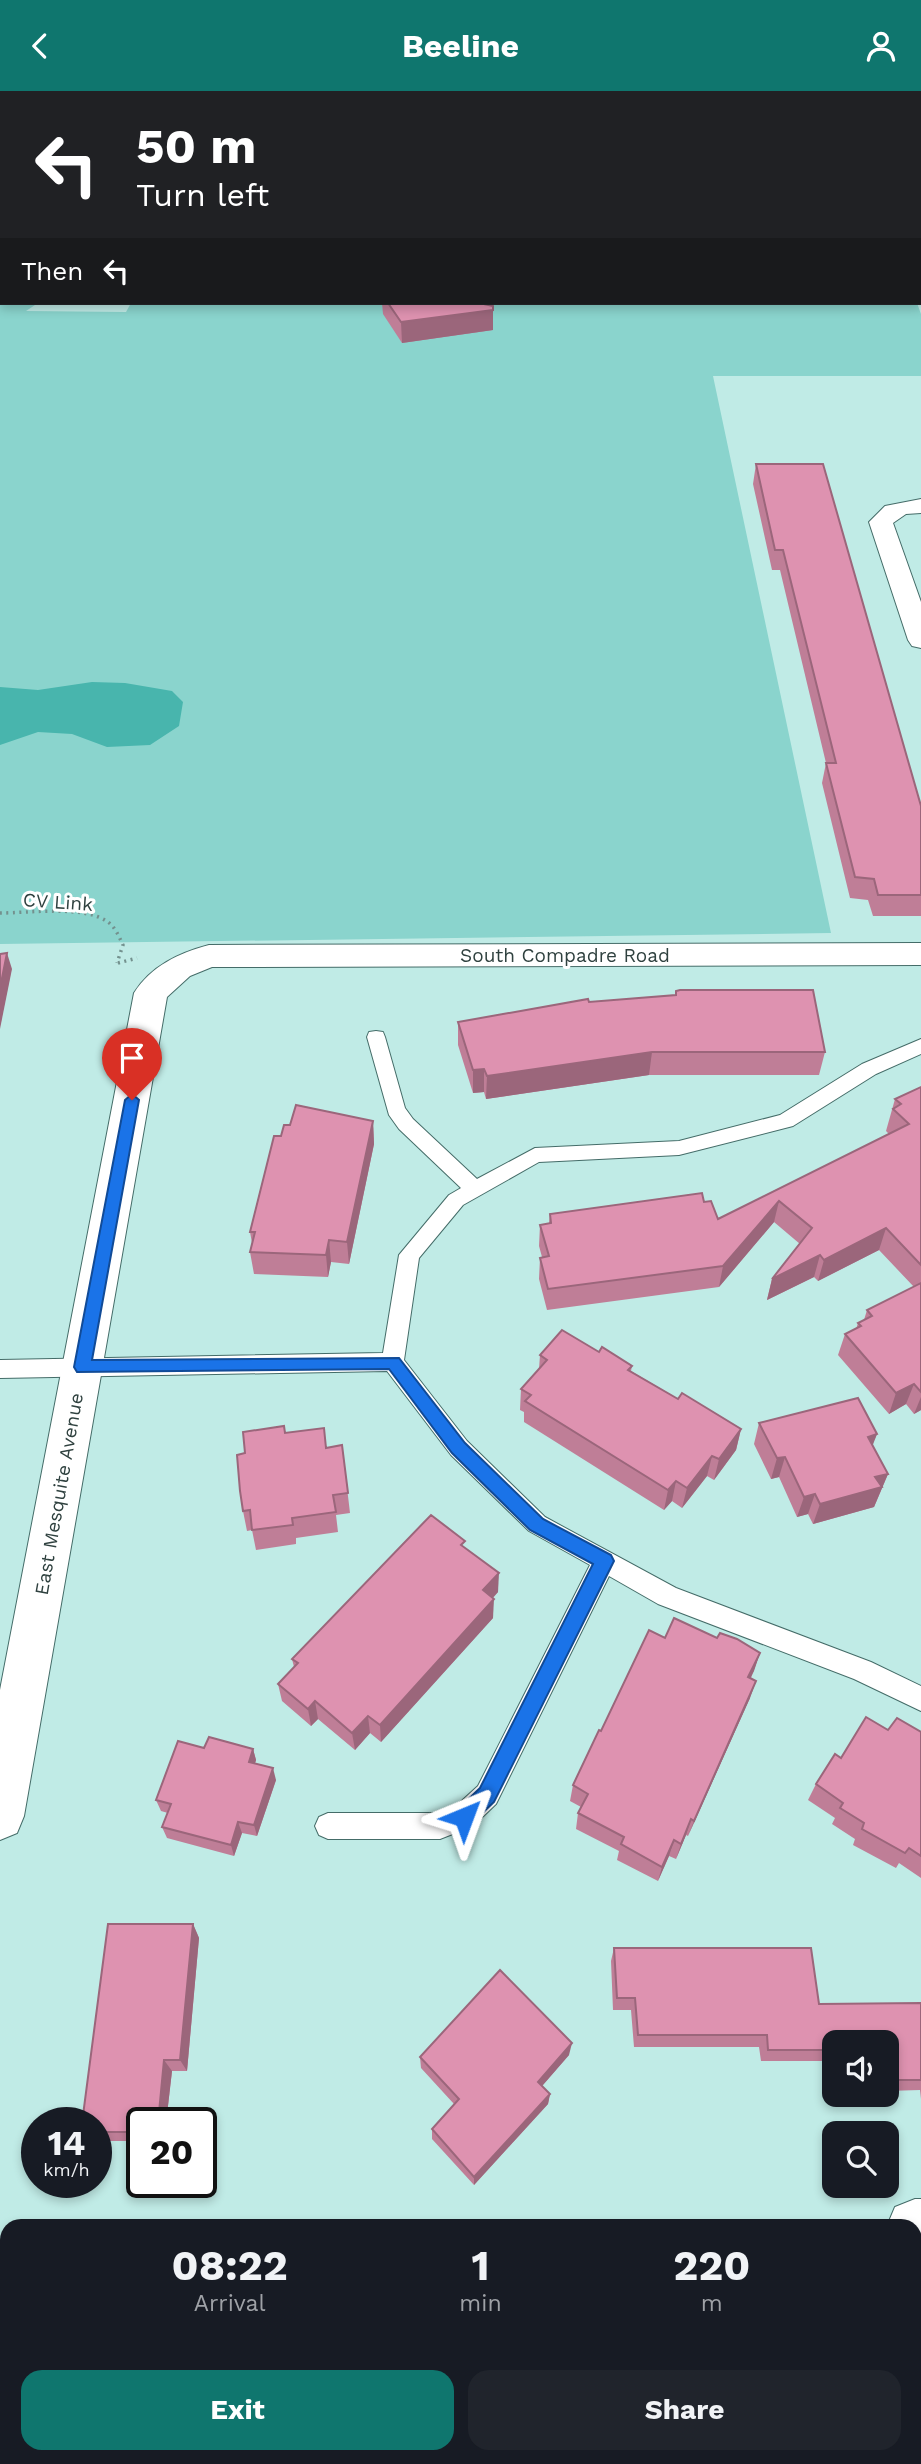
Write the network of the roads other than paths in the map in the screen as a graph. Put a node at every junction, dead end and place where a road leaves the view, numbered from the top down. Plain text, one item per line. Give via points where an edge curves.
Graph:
1 (921, 506) edge
2 (921, 641) edge
3 (921, 954) edge
4 (209, 956) joint
5 (376, 1037) dead end
6 (921, 1046) edge
7 (475, 1189) junction
8 (393, 1362) junction
9 (83, 1367) junction
10 (0, 1369) edge
11 (604, 1561) junction
12 (921, 1699) edge
13 (0, 1816) edge
14 (328, 1826) dead end

1 - 2 street via 888,512 881,522
3 - 4 street, South Compadre Road
4 - 9 street, East Mesquite Avenue via 178,968 151,993
5 - 7 lane via 396,1110
6 - 7 lane via 869,1069 786,1121 679,1148 535,1154
7 - 8 lane via 456,1200 409,1255
8 - 9 lane
8 - 11 lane via 458,1448 537,1524
9 - 10 lane
9 - 13 street, East Mesquite Avenue
11 - 12 lane via 667,1596 862,1670
11 - 14 lane via 487,1795 472,1810 440,1826

